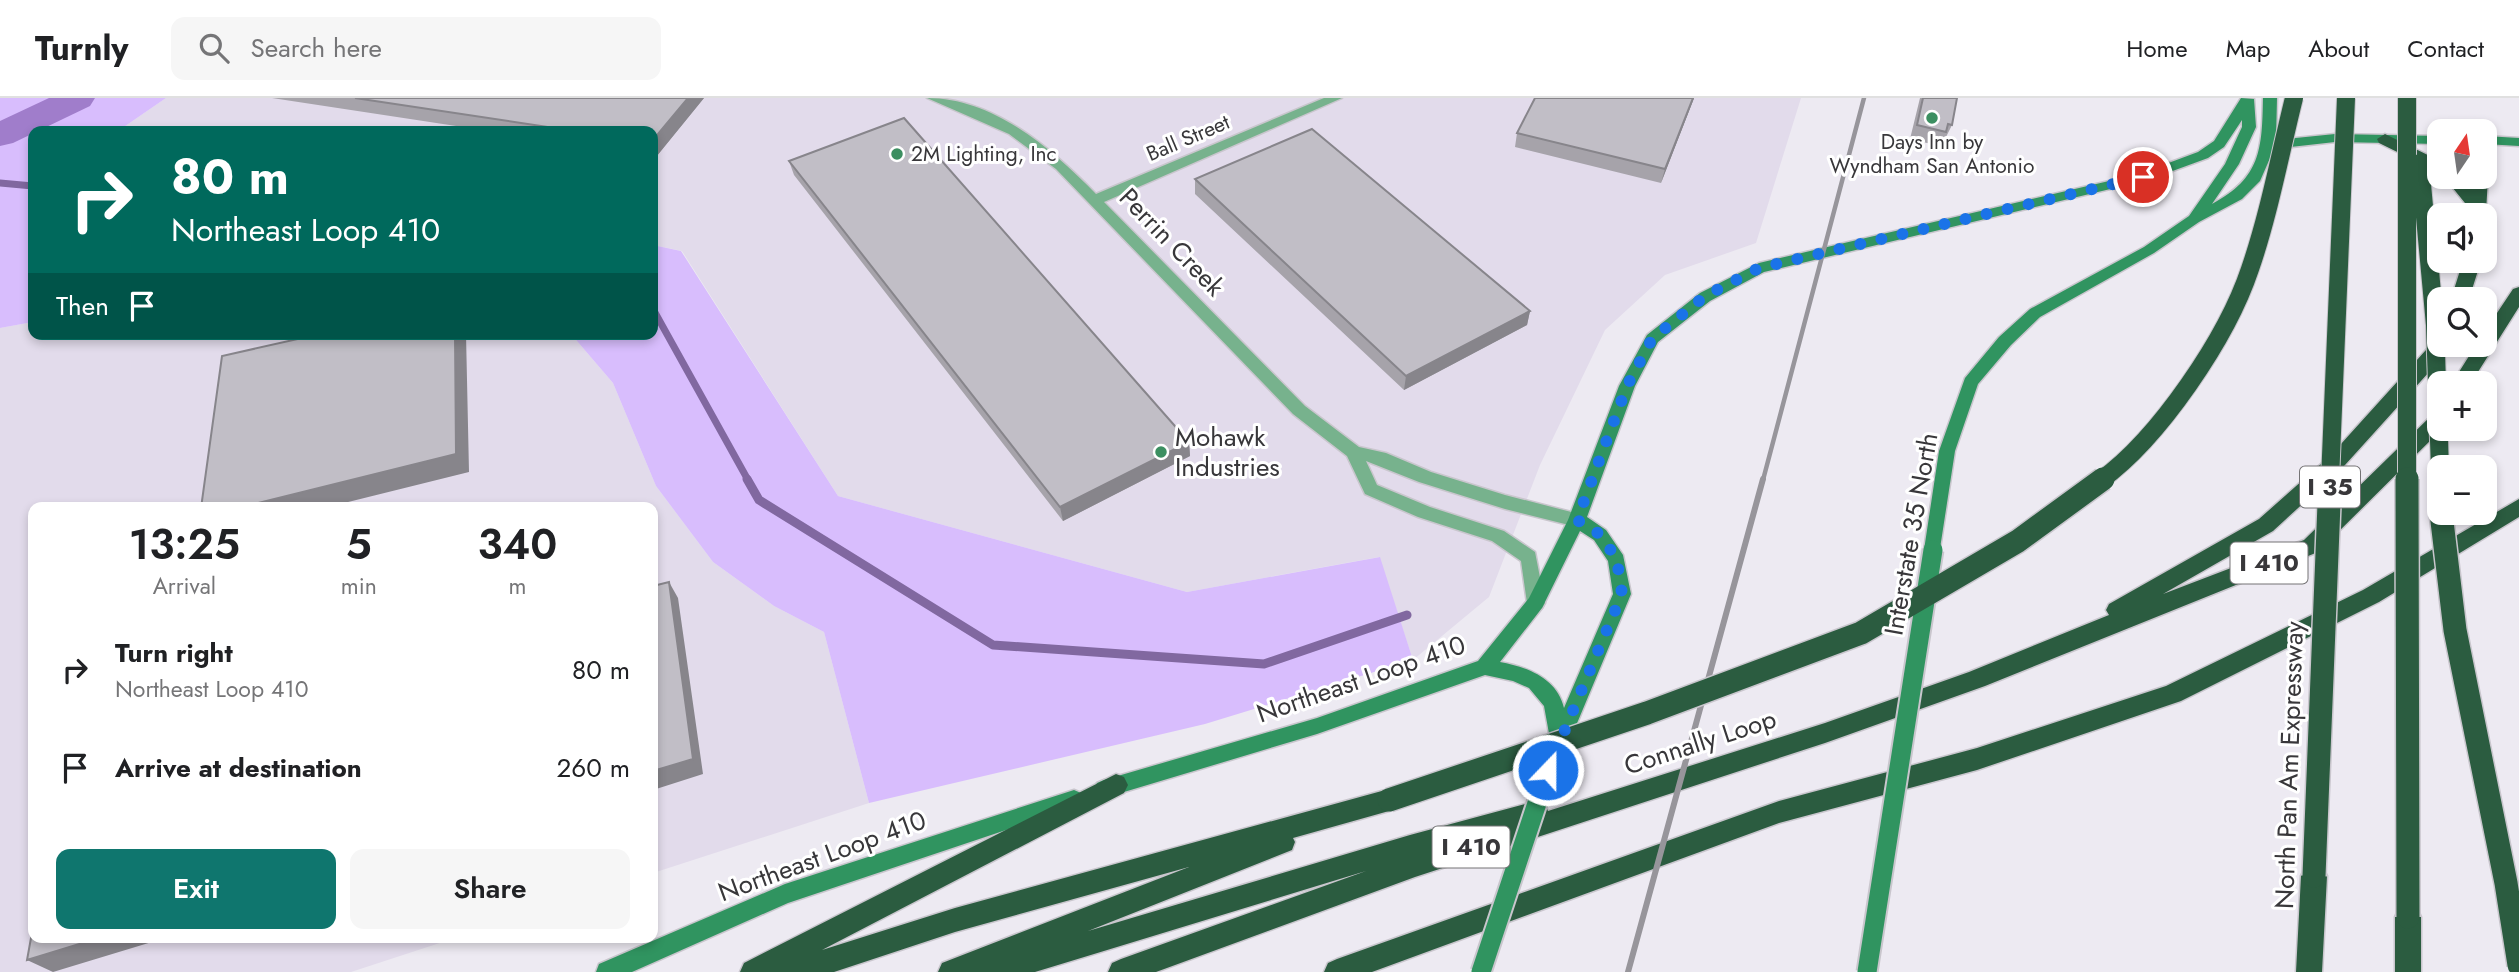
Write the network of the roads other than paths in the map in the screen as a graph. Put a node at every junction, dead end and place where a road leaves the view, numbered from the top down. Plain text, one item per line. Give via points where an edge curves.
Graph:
1 (934, 98) edge
2 (1335, 98) edge
3 (2270, 98) edge
4 (2294, 98) edge
5 (2346, 98) edge
6 (2407, 98) edge
7 (2413, 98) edge
8 (2246, 102) edge
9 (2385, 139) junction
10 (2427, 140) edge
11 (2497, 141) edge
12 (2519, 142) edge
13 (2269, 145) junction
14 (2427, 161) edge
15 (1095, 200) junction
16 (2194, 219) junction
17 (2519, 293) edge
18 (2431, 357) edge
19 (2469, 371) edge
20 (2427, 431) edge
21 (1354, 452) junction
22 (2440, 455) edge
23 (2519, 498) edge
24 (2519, 508) edge
25 (1577, 520) junction
26 (2442, 525) edge
27 (2487, 526) junction
28 (1535, 603) junction
29 (2057, 645) junction
30 (1485, 667) junction
31 (1825, 733) junction
32 (1560, 739) junction
33 (1116, 785) junction
34 (1389, 800) junction
35 (2519, 965) edge
36 (607, 972) edge
37 (753, 972) edge
38 (794, 972) edge
39 (951, 972) edge
40 (993, 972) edge
41 (1121, 972) edge
42 (1338, 972) edge
43 (1481, 972) edge
44 (1867, 972) edge
45 (2309, 972) edge
46 (2408, 972) edge

1 - 15 street, Perrin Creek via 1014,131 1054,160
2 - 15 street, Ball Street
3 - 13 main road, Interstate 35 North
4 - 34 highway, bridge via 2242,289 2197,373 2115,470 2018,541 1861,633 1647,713
5 - 45 highway, North Pan Am Expressway / I 35, bridge
6 - 46 highway, bridge
7 - 22 highway, bridge via 2435,326
8 - 16 main road, Interstate 35 North via 2249,127 2232,164
8 - 25 main road, Northeast Loop 410 via 2219,144 2167,168 2056,199 1759,268 1705,296 1652,339 1627,386
9 - 10 main road
9 - 13 main road via 2335,138
9 - 14 highway
11 - 12 main road
13 - 16 main road, Interstate 35 North via 2253,181 2237,196
15 - 21 street, Perrin Creek via 1299,410
16 - 44 main road, Interstate 35 North, bridge via 2149,250 2035,313 2004,341 1971,382 1947,451
17 - 19 highway
18 - 29 highway via 2338,460 2266,525
20 - 29 highway, I 410 via 2311,546
21 - 25 street, Perrin Creek via 1505,502
21 - 28 street, Perrin Creek via 1371,489 1498,536 1529,557
23 - 27 highway
24 - 27 highway
25 - 28 main road, Northeast Loop 410
25 - 32 main road via 1601,535 1617,560 1622,594
26 - 35 highway, bridge via 2455,629
27 - 42 highway via 2371,596 2173,694 1977,759 1779,812
28 - 30 main road, Northeast Loop 410
29 - 31 highway, Connally Loop / I 410
30 - 32 main road via 1536,682 1553,703
30 - 33 main road, Northeast Loop 410 via 1317,726
31 - 40 highway via 1410,846
31 - 41 highway, Connally Loop / I 410 via 1415,865
32 - 43 main road, bridge
33 - 36 main road, Northeast Loop 410 via 785,894
33 - 37 highway
34 - 38 highway via 955,920
34 - 39 highway

